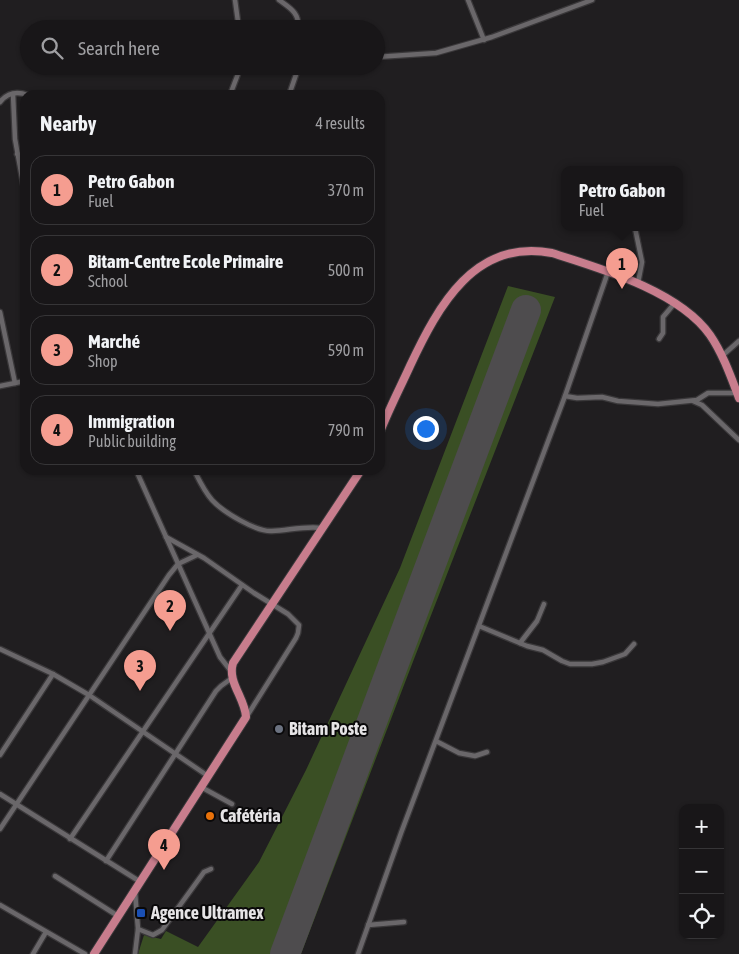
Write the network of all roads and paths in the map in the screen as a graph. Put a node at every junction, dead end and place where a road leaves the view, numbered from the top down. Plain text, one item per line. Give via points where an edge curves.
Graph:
1 (235, 0) edge
2 (279, 0) edge
3 (468, 0) edge
4 (592, 0) edge
5 (238, 20) edge
6 (299, 20) edge
7 (484, 40) junction
8 (385, 56) edge
9 (238, 75) edge
10 (295, 75) edge
11 (232, 90) edge
12 (291, 90) edge
13 (20, 93) edge
14 (13, 94) junction
15 (0, 102) edge
16 (17, 154) junction
17 (20, 155) edge
18 (20, 169) edge
19 (636, 231) edge
20 (608, 272) junction
21 (638, 284) junction
22 (674, 304) junction
23 (0, 312) edge
24 (659, 339) dead end
25 (739, 341) edge
26 (722, 356) junction
27 (20, 382) edge
28 (15, 383) junction
29 (0, 386) edge
30 (565, 396) junction
31 (738, 396) edge
32 (691, 400) junction
33 (385, 421) edge
34 (739, 440) edge
35 (138, 475) edge
36 (197, 475) edge
37 (358, 475) edge
38 (324, 528) junction
39 (166, 537) junction
40 (197, 555) junction
41 (178, 564) junction
42 (242, 585) junction
43 (544, 604) dead end
44 (271, 605) junction
45 (479, 626) junction
46 (209, 633) junction
47 (520, 643) junction
48 (634, 644) dead end
49 (0, 649) edge
50 (53, 674) junction
51 (231, 675) junction
52 (89, 695) junction
53 (246, 717) junction
54 (142, 732) junction
55 (436, 741) junction
56 (487, 752) dead end
57 (176, 754) junction
58 (0, 755) edge
59 (208, 776) junction
60 (201, 787) junction
61 (0, 794) edge
62 (232, 804) dead end
63 (15, 805) junction
64 (0, 829) edge
65 (70, 839) junction
66 (106, 861) junction
67 (211, 869) dead end
68 (55, 876) dead end
69 (140, 882) junction
70 (134, 890) junction
71 (0, 905) edge
72 (118, 916) junction
73 (404, 922) dead end
74 (368, 925) junction
75 (138, 929) junction
76 (46, 932) junction
77 (33, 954) edge
78 (85, 954) edge
79 (94, 954) edge
80 (135, 954) edge
81 (358, 954) edge

1 - 5 street
2 - 6 street via 291,8
3 - 7 street
4 - 7 street
7 - 8 street via 436,53
9 - 11 street
10 - 12 street
13 - 14 street
14 - 15 street
14 - 16 street
16 - 17 street
16 - 18 street
19 - 21 street via 642,262
20 - 21 highway
20 - 30 street
20 - 33 highway via 538,250 494,258 474,270 434,318
21 - 22 highway
22 - 24 street via 663,317 663,333
22 - 26 highway via 702,326
23 - 28 street
25 - 26 street
26 - 31 highway
27 - 28 street
28 - 29 street
30 - 32 street via 658,404
30 - 45 street
31 - 32 street via 708,393
32 - 34 street via 702,405
35 - 39 street
36 - 38 street via 220,508 252,526 271,532 303,527
37 - 38 highway
38 - 44 highway
39 - 40 street
39 - 41 street
40 - 41 street
40 - 42 street
41 - 46 street
41 - 52 street
42 - 44 street
42 - 46 street
43 - 47 street via 537,621
44 - 51 highway via 233,663
44 - 53 street via 297,622 298,633
45 - 47 street
45 - 55 street
46 - 51 street
46 - 54 street
47 - 48 street via 566,662 580,664 621,656
49 - 50 street
50 - 52 street
50 - 58 street
51 - 53 highway
51 - 57 street via 216,691
52 - 54 street
52 - 63 street
53 - 59 highway
54 - 57 street
54 - 65 street
55 - 56 street via 459,753 475,756
55 - 74 street
57 - 59 street
57 - 66 street
59 - 60 highway
60 - 62 street
60 - 69 highway
61 - 63 street
63 - 64 street
63 - 65 street
65 - 66 street
66 - 69 street
67 - 75 street via 204,872 162,930 153,935
68 - 72 street
69 - 70 highway
70 - 72 highway
70 - 75 street
71 - 76 street
72 - 79 highway
73 - 74 street
74 - 81 street
75 - 80 street
76 - 77 street
76 - 78 street

